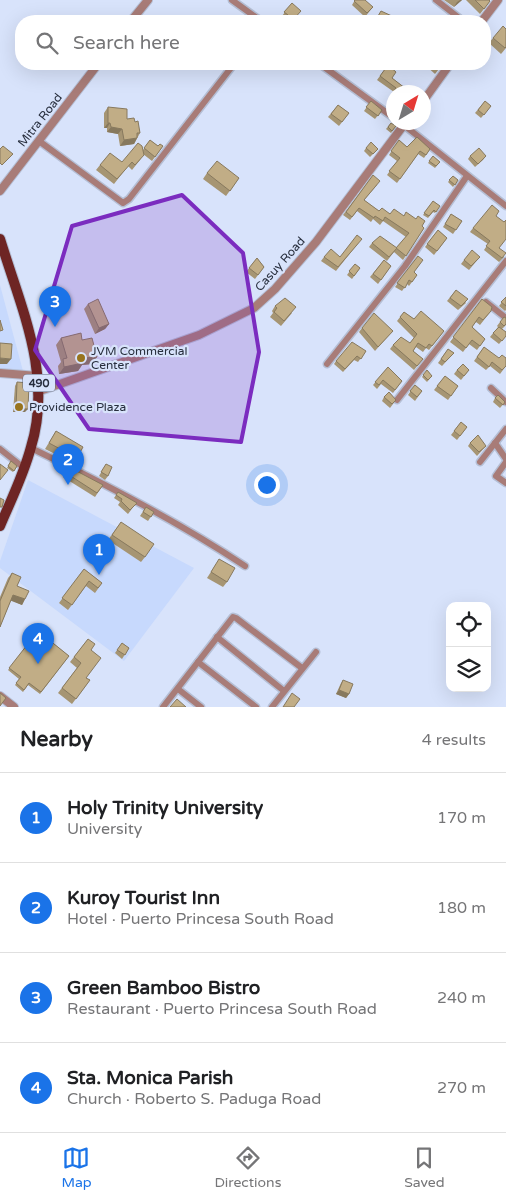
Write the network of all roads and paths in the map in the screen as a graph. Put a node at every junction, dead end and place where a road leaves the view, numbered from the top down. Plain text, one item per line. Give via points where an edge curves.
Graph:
1 (148, 0) edge
2 (232, 0) edge
3 (436, 0) edge
4 (498, 0) edge
5 (136, 15) edge
6 (253, 15) edge
7 (455, 15) edge
8 (487, 15) edge
9 (93, 70) edge
10 (229, 70) edge
11 (328, 70) edge
12 (446, 70) edge
13 (431, 90) edge
14 (386, 112) edge
15 (399, 130) edge
16 (412, 130) edge
17 (39, 141) junction
18 (467, 176) junction
19 (0, 191) edge
20 (506, 206) edge
21 (0, 239) edge
22 (3, 254) edge
23 (506, 261) edge
24 (479, 296) junction
25 (506, 318) edge
26 (327, 364) dead end
27 (0, 373) edge
28 (38, 376) junction
29 (491, 388) dead end
30 (40, 391) junction
31 (397, 400) edge
32 (506, 402) edge
33 (506, 429) edge
34 (495, 443) junction
35 (31, 448) junction
36 (0, 449) edge
37 (506, 461) edge
38 (480, 462) dead end
39 (24, 468) junction
40 (506, 483) edge
41 (0, 526) edge
42 (245, 566) dead end
43 (217, 637) junction
44 (316, 652) dead end
45 (198, 662) junction
46 (302, 668) junction
47 (178, 689) junction
48 (284, 692) junction
49 (0, 696) edge
50 (14, 707) edge
51 (164, 707) edge
52 (201, 707) edge
53 (256, 707) edge
54 (272, 707) edge

1 - 5 street
2 - 6 street
3 - 7 street
4 - 8 street
9 - 17 street, Mitra Road
10 - 17 street via 123,203
11 - 14 street
12 - 13 street
15 - 30 street, Casuy Road via 316,242 254,308 199,335
16 - 18 street
17 - 19 street, Mitra Road
18 - 20 street
18 - 26 street via 405,266
21 - 22 main road, 490
22 - 28 main road, 490 via 30,331
23 - 24 street
24 - 25 street
24 - 31 street
27 - 28 street
28 - 30 main road, 490
29 - 32 street
30 - 35 main road, 490
33 - 34 street
34 - 37 street
34 - 38 street
35 - 39 main road, 490
35 - 42 street via 135,500
36 - 39 street
37 - 40 street via 496,476
39 - 41 main road, 490
43 - 45 street
43 - 46 street via 232,618 236,618
43 - 48 street
44 - 46 street
45 - 47 street
45 - 53 street
46 - 48 street
47 - 51 street
47 - 52 street
48 - 54 street
49 - 50 street

